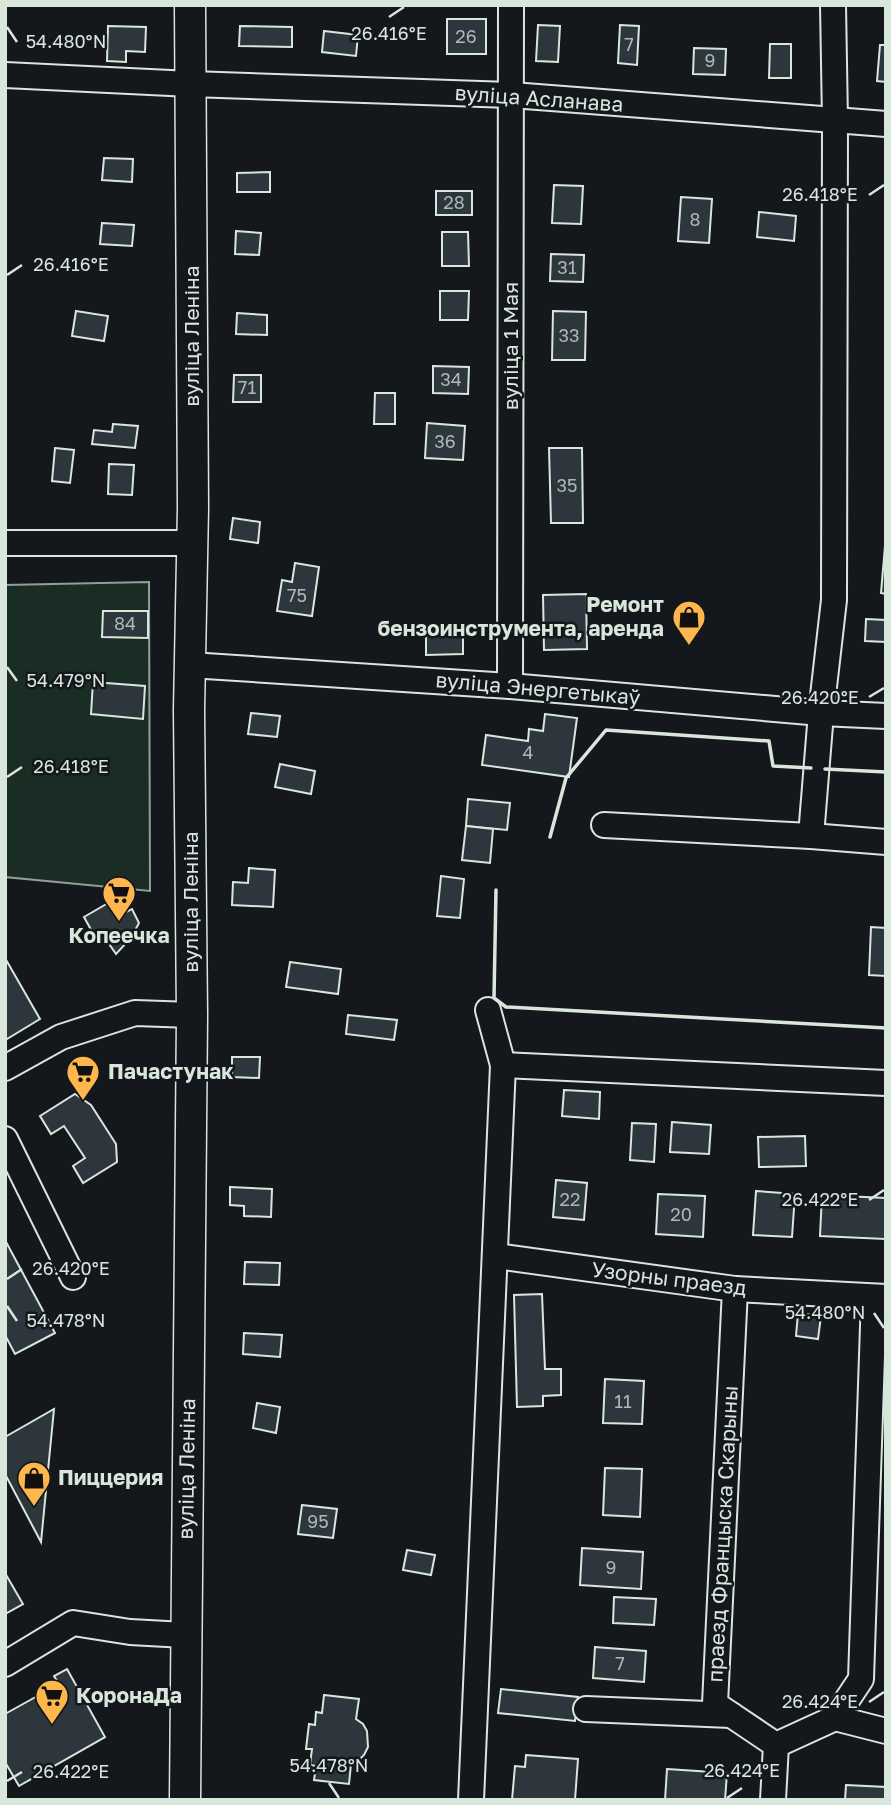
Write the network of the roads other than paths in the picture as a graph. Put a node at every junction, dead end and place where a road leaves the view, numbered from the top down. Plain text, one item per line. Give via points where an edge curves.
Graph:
1 (190, 5) edge
2 (511, 5) edge
3 (833, 5) edge
4 (5, 75) edge
5 (191, 84) junction
6 (512, 95) junction
7 (835, 121) junction
8 (886, 124) edge
9 (192, 543) junction
10 (5, 544) edge
11 (190, 665) junction
12 (510, 686) junction
13 (821, 713) junction
14 (886, 716) edge
15 (604, 825) dead end
16 (811, 836) junction
17 (886, 842) edge
18 (488, 1010) dead end
19 (192, 1015) junction
20 (503, 1065) junction
21 (5, 1068) edge
22 (886, 1083) edge
23 (5, 1139) edge
24 (496, 1256) junction
25 (74, 1277) dead end
26 (735, 1289) junction
27 (880, 1297) edge
28 (185, 1635) junction
29 (5, 1664) edge
30 (586, 1709) dead end
31 (731, 1715) junction
32 (835, 1718) junction
33 (886, 1731) edge
34 (776, 1745) junction
35 (185, 1800) edge
36 (471, 1800) edge
37 (773, 1800) edge

1 - 5 main road, вуліца Леніна
2 - 6 street, вуліца 1 Мая
3 - 7 street
4 - 5 street, вуліца Асланава
5 - 6 street, вуліца Асланава
5 - 9 main road, вуліца Леніна
6 - 7 street, вуліца Асланава
6 - 12 street, вуліца 1 Мая
7 - 8 street, вуліца Асланава
7 - 13 street via 834,600
9 - 10 street
9 - 11 main road, вуліца Леніна
11 - 12 street, вуліца Энергетыкаў
11 - 19 main road, вуліца Леніна
12 - 13 street, вуліца Энергетыкаў
13 - 14 street, вуліца Энергетыкаў
13 - 16 street
15 - 16 street
16 - 17 street
18 - 20 street
19 - 21 street via 135,1013 61,1037
19 - 28 main road, вуліца Леніна
20 - 22 street
20 - 24 street
23 - 25 street
24 - 26 street, Узорны праезд
24 - 36 street
26 - 27 street, Узорны праезд
26 - 31 street, праезд Францыска Скарыны via 715,1704
27 - 32 street via 861,1679
28 - 29 street via 73,1623
28 - 35 main road, вуліца Леніна
30 - 31 street
31 - 34 street, праезд Францыска Скарыны
32 - 33 street
32 - 34 street
34 - 37 street

